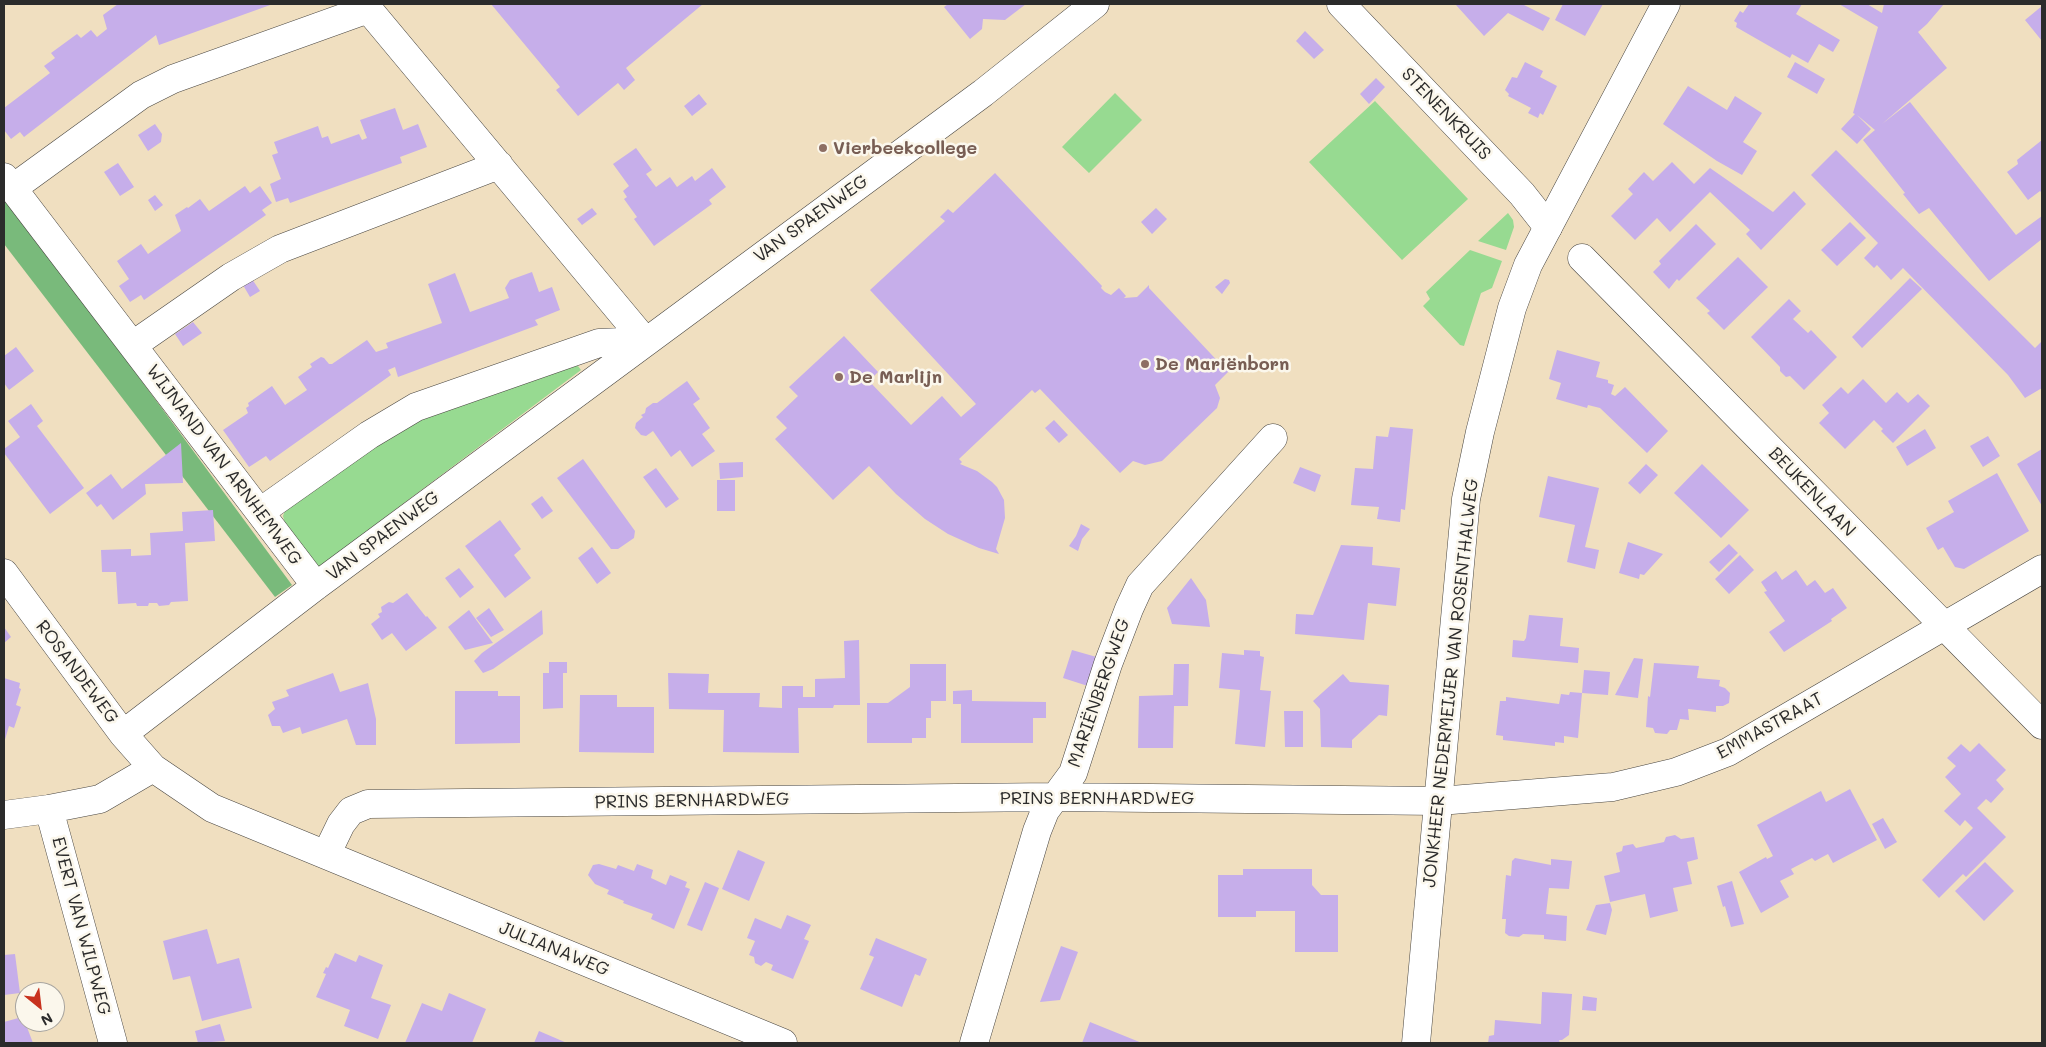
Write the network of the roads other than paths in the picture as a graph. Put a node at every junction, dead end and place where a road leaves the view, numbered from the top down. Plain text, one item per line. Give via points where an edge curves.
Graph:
1 (1095, 4) edge
2 (1342, 4) edge
3 (1666, 4) edge
4 (366, 6) edge
5 (500, 165) junction
6 (8, 183) edge
7 (1548, 227) junction
8 (1582, 258) dead end
9 (645, 341) junction
10 (133, 345) junction
11 (1273, 438) dead end
12 (260, 512) junction
13 (2042, 569) edge
14 (4, 573) edge
15 (316, 586) junction
16 (1944, 627) junction
17 (2042, 725) edge
18 (123, 734) junction
19 (152, 768) junction
20 (1054, 797) junction
21 (1439, 801) junction
22 (50, 809) junction
23 (4, 815) edge
24 (326, 855) junction
25 (113, 1043) edge
26 (783, 1043) edge
27 (974, 1043) edge
28 (1416, 1043) edge

1 - 9 street, VAN SPAENWEG via 983,93
2 - 7 street, STENENKRUIS via 1522,194
3 - 7 street, JONKHEER NEDERMEIJER VAN ROSENTHALWEG
4 - 5 street, WIJNAND VAN ARNHEMWEG
4 - 6 street, WIJNAND VAN ARNHEMWEG via 173,79 141,96
5 - 9 street, WIJNAND VAN ARNHEMWEG
5 - 10 street via 280,249 231,277
6 - 10 street, WIJNAND VAN ARNHEMWEG
7 - 21 street, JONKHEER NEDERMEIJER VAN ROSENTHALWEG via 1512,308 1466,499
8 - 16 street, BEUKENLAAN
9 - 12 street via 599,343 416,407 369,434
9 - 15 street, VAN SPAENWEG
10 - 12 street, WIJNAND VAN ARNHEMWEG
11 - 20 street, MARIËNBERGWEG via 1140,585 1108,664 1073,773
12 - 15 street, WIJNAND VAN ARNHEMWEG
13 - 16 street, EMMASTRAAT
14 - 18 street, ROSANDEWEG
15 - 18 street, VAN SPAENWEG
16 - 17 street, BEUKENLAAN
16 - 21 street, EMMASTRAAT via 1728,752 1676,772 1613,787
18 - 19 street, ROSANDEWEG
19 - 22 street via 100,799
19 - 24 street via 212,808
20 - 21 street, PRINS BERNHARDWEG
20 - 24 street, PRINS BERNHARDWEG via 368,804 351,811
20 - 27 street, MARIËNBERGWEG via 1037,831
21 - 28 street, JONKHEER NEDERMEIJER VAN ROSENTHALWEG
22 - 23 street
22 - 25 street, EVERT VAN WILPWEG
24 - 26 street, JULIANAWEG

